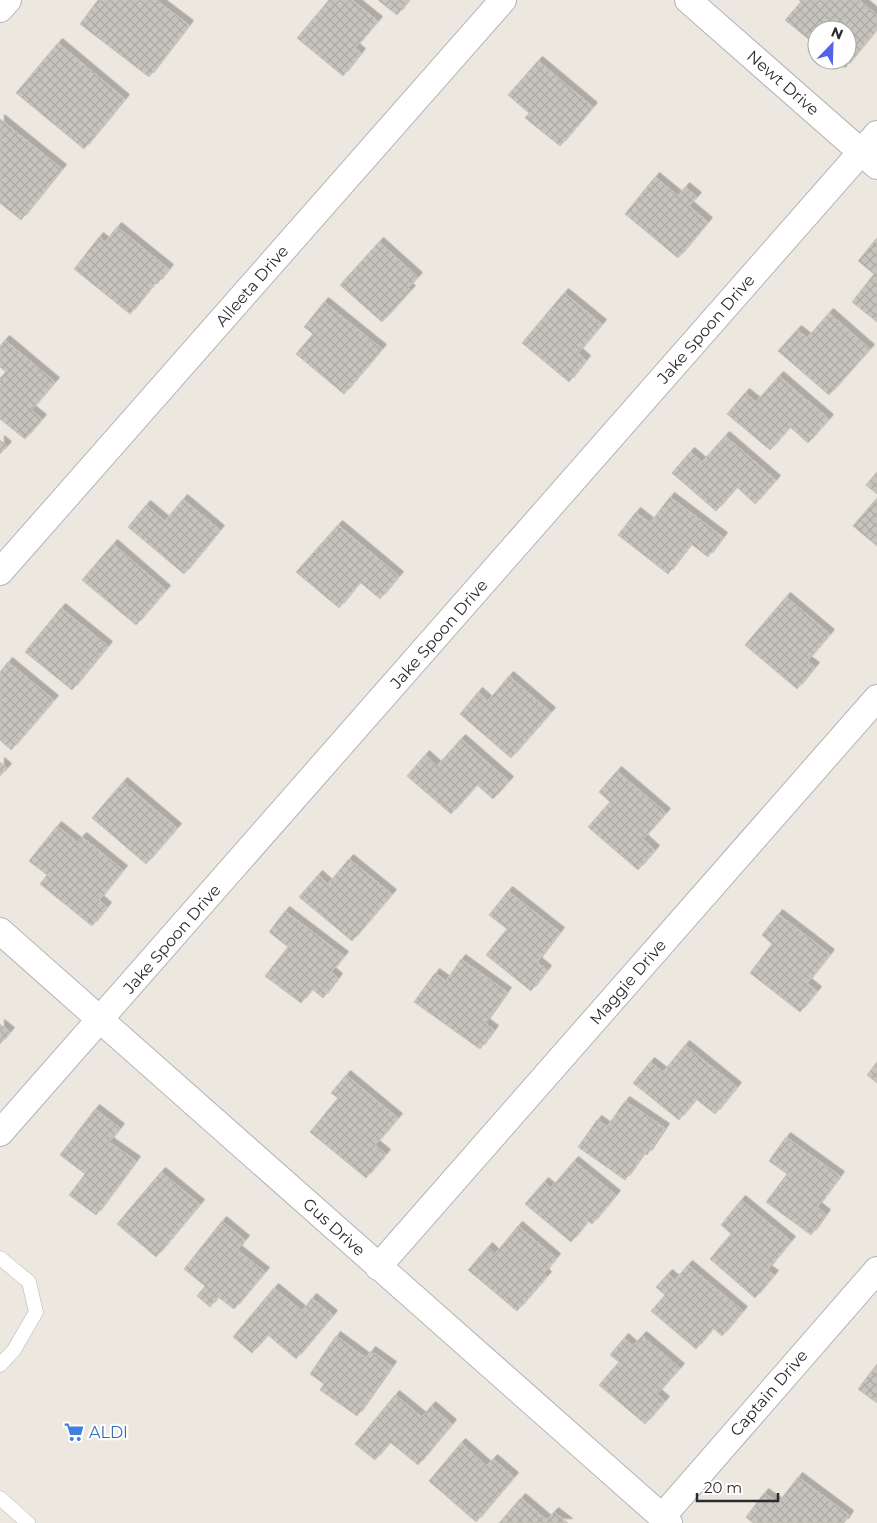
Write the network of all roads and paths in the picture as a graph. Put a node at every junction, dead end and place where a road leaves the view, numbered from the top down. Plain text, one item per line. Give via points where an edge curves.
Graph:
1 (8, 0) edge
2 (503, 0) edge
3 (688, 0) edge
4 (0, 8) edge
5 (872, 151) edge
6 (0, 572) edge
7 (877, 698) edge
8 (0, 931) edge
9 (101, 1020) junction
10 (0, 1134) edge
11 (0, 1258) edge
12 (378, 1267) junction
13 (877, 1270) edge
14 (0, 1365) edge
15 (0, 1498) edge
16 (665, 1520) edge
17 (28, 1523) edge

1 - 4 street
2 - 6 street, Alleeta Drive
3 - 5 street, Newt Drive
5 - 9 street, Jake Spoon Drive
7 - 12 street, Maggie Drive
8 - 9 street, Gus Drive
9 - 10 street, Jake Spoon Drive
9 - 12 street, Gus Drive
11 - 14 lane via 29,1282 36,1312 14,1350
12 - 16 street, Gus Drive
13 - 16 street, Captain Drive
15 - 17 lane

